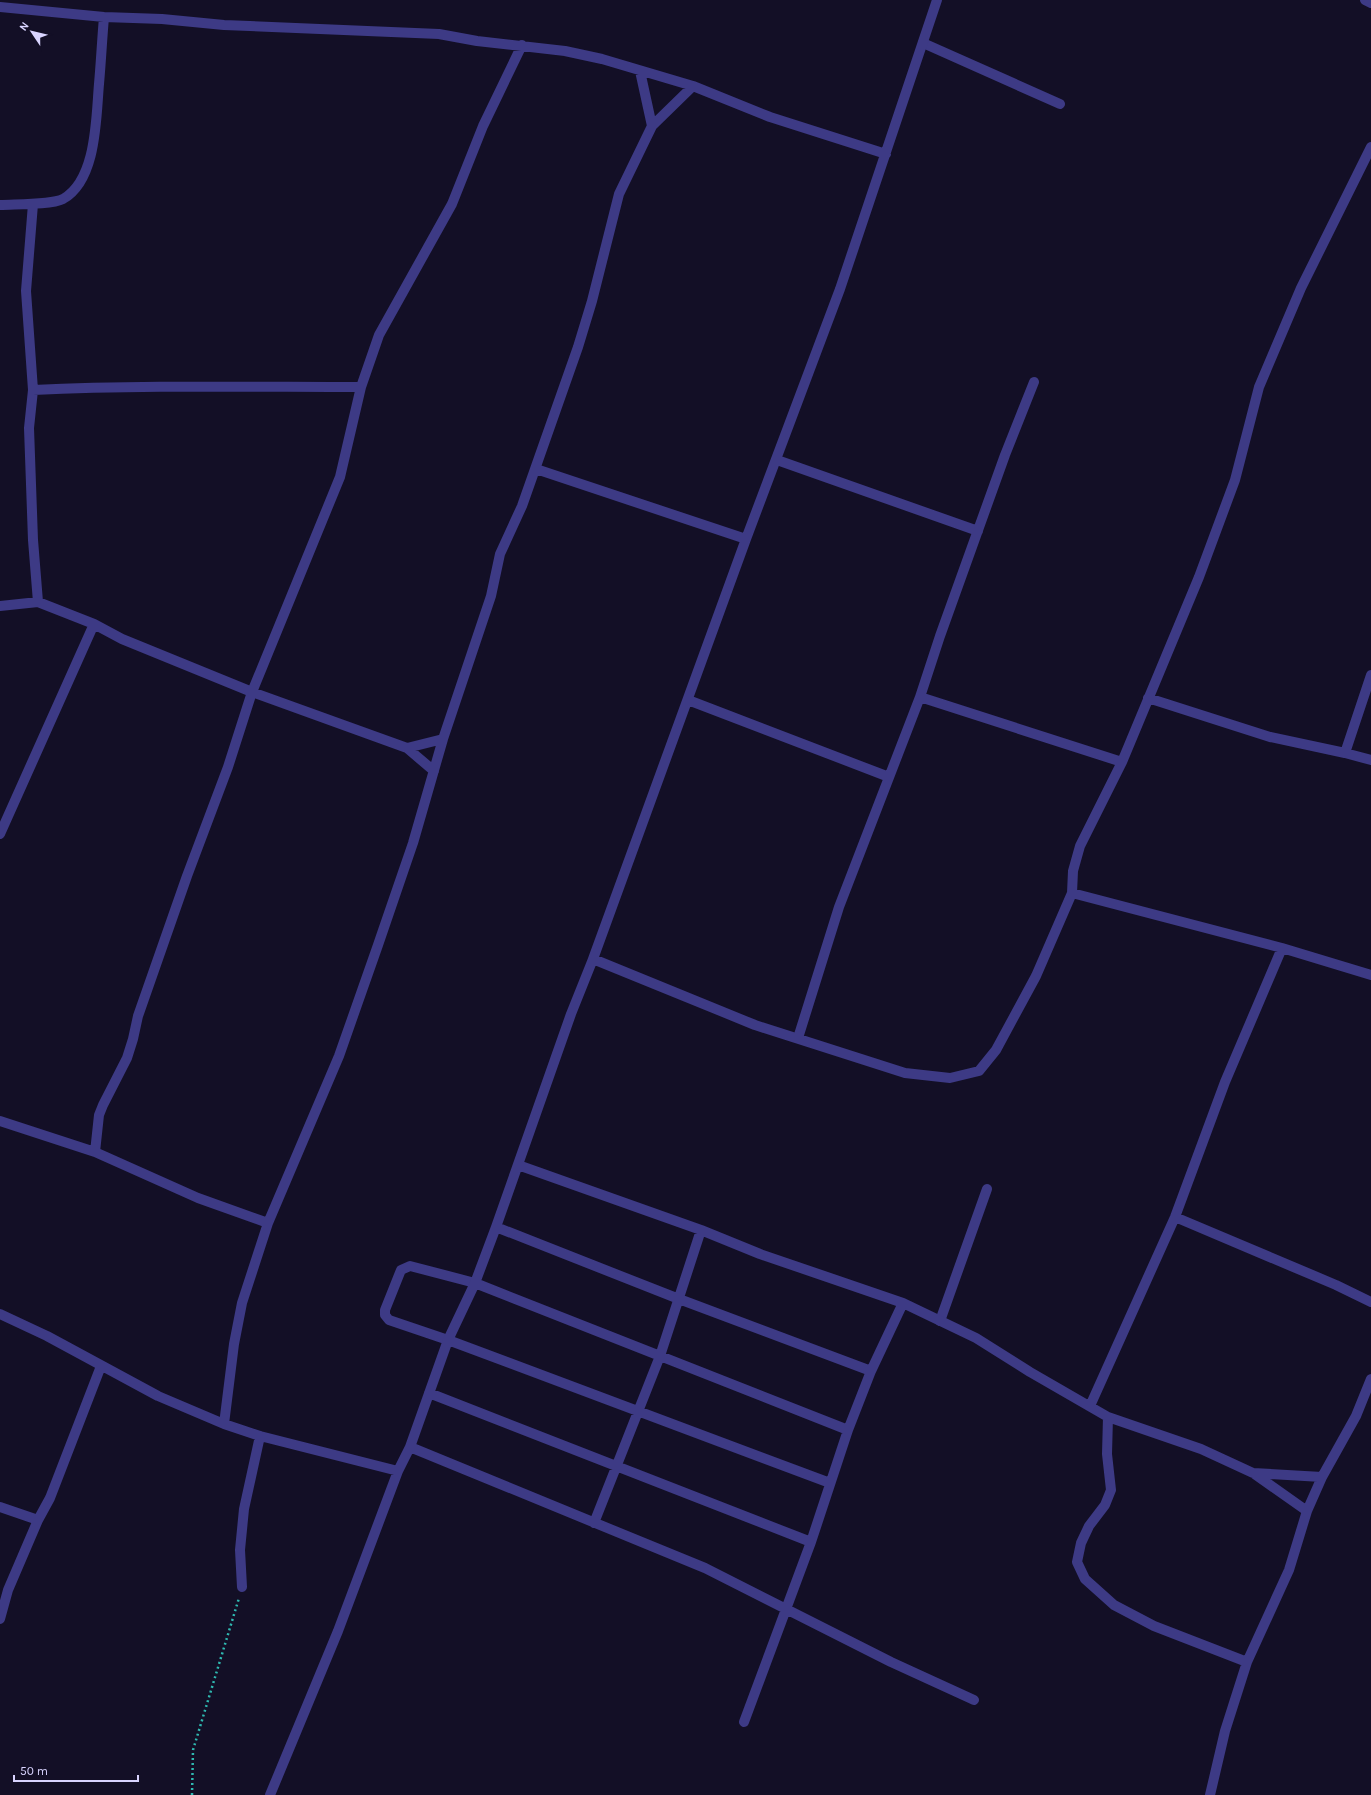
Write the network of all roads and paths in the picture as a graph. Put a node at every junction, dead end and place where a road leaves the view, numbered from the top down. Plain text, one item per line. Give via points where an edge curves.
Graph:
1 (937, 0) edge
2 (1365, 0) edge
3 (1371, 3) edge
4 (0, 7) edge
5 (104, 17) junction
6 (923, 43) junction
7 (522, 45) junction
8 (640, 72) junction
9 (693, 86) junction
10 (1060, 104) dead end
11 (652, 126) junction
12 (1371, 147) edge
13 (886, 154) junction
14 (33, 204) junction
15 (0, 205) edge
16 (1034, 382) dead end
17 (361, 387) junction
18 (33, 390) junction
19 (777, 460) junction
20 (536, 469) junction
21 (978, 531) junction
22 (746, 539) junction
23 (38, 602) junction
24 (0, 606) edge
25 (94, 624) junction
26 (1371, 675) edge
27 (252, 692) junction
28 (920, 697) junction
29 (1148, 698) junction
30 (688, 700) junction
31 (443, 739) junction
32 (407, 748) junction
33 (1345, 753) junction
34 (1371, 760) edge
35 (1122, 762) junction
36 (434, 771) junction
37 (890, 777) junction
38 (3, 815) edge
39 (0, 834) edge
40 (1072, 893) junction
41 (1282, 948) junction
42 (593, 959) junction
43 (1371, 975) edge
44 (798, 1038) junction
45 (0, 1121) edge
46 (95, 1152) junction
47 (518, 1165) junction
48 (987, 1189) dead end
49 (1175, 1217) junction
50 (268, 1223) junction
51 (496, 1227) junction
52 (701, 1230) junction
53 (475, 1282) junction
54 (679, 1299) junction
55 (1371, 1302) edge
56 (904, 1303) junction
57 (0, 1314) edge
58 (940, 1321) junction
59 (448, 1340) junction
60 (660, 1356) junction
61 (101, 1366) junction
62 (871, 1371) junction
63 (1371, 1379) edge
64 (430, 1393) junction
65 (1090, 1406) junction
66 (638, 1412) junction
67 (1108, 1416) junction
68 (224, 1424) junction
69 (848, 1430) junction
70 (260, 1436) junction
71 (410, 1447) junction
72 (616, 1466) junction
73 (398, 1472) junction
74 (1253, 1473) junction
75 (1322, 1477) junction
76 (830, 1483) junction
77 (0, 1507) edge
78 (1307, 1511) junction
79 (38, 1520) junction
80 (594, 1522) junction
81 (811, 1542) junction
82 (242, 1587) joint
83 (787, 1608) junction
84 (0, 1619) edge
85 (1247, 1662) junction
86 (974, 1700) dead end
87 (744, 1722) dead end
88 (192, 1795) edge
89 (270, 1795) edge
90 (1210, 1795) edge

1 - 6 street
2 - 3 street
4 - 5 street
5 - 7 street via 439,34
5 - 14 street via 94,139 87,165 79,186 63,199
6 - 10 street
6 - 13 street
7 - 8 street via 602,59
7 - 17 street via 483,126 452,204 379,336
8 - 9 street
8 - 11 street
9 - 11 street
9 - 13 street via 770,117
11 - 20 street via 619,194 592,301
12 - 29 street via 1301,288 1260,388 1232,487 1199,577
13 - 19 street
14 - 15 street
14 - 18 street via 26,291
16 - 21 street
17 - 18 street via 184,386
17 - 27 street via 340,477
18 - 23 street via 30,436 32,540
19 - 21 street
19 - 22 street
20 - 22 street
20 - 31 street via 500,554 491,596
21 - 28 street
22 - 30 street
23 - 24 street
23 - 25 street
25 - 27 street via 122,639
25 - 38 street
26 - 33 street
27 - 32 street
27 - 46 street via 228,768 138,1016 127,1058 99,1116
28 - 35 street
28 - 37 street
29 - 33 street via 1270,737
29 - 35 street
30 - 37 street
30 - 42 street
31 - 32 street
31 - 36 street
32 - 36 street
33 - 34 street
35 - 40 street via 1080,846 1073,871
36 - 50 street via 410,850 339,1056
37 - 44 street via 839,907
38 - 39 street
40 - 41 street
40 - 44 street via 1036,976 996,1050 979,1071 950,1078 905,1073
41 - 43 street
41 - 49 street via 1226,1082
42 - 44 street via 755,1025
42 - 47 street
45 - 46 street
46 - 50 street via 192,1195
47 - 51 street
47 - 52 street
48 - 58 street
49 - 55 street via 1336,1284
49 - 65 street
50 - 68 street via 242,1303
51 - 53 street
51 - 54 street
52 - 54 street
52 - 56 street via 760,1254
53 - 59 street
53 - 59 street via 410,1266 400,1270 385,1315 389,1320
53 - 60 street
54 - 60 street
54 - 62 street
56 - 58 street
56 - 62 street
57 - 61 street
58 - 65 street via 976,1338
59 - 64 street
59 - 66 street
60 - 66 street
60 - 69 street
61 - 68 street via 158,1396
61 - 79 street via 50,1498
62 - 69 street
63 - 75 street via 1356,1416
64 - 71 street
64 - 72 street
65 - 67 street
66 - 72 street
66 - 76 street
67 - 74 street via 1201,1450
67 - 85 street via 1107,1454 1111,1490 1105,1505 1088,1526 1081,1543 1077,1562 1085,1579 1114,1605 1154,1626
68 - 70 street
69 - 76 street
70 - 73 street
70 - 82 street via 244,1516 240,1550
71 - 73 street
71 - 80 street
72 - 80 street
72 - 81 street
73 - 89 street via 338,1631
74 - 75 street
74 - 78 street
75 - 78 street
76 - 81 street
77 - 79 street
78 - 85 street via 1289,1570
79 - 84 street via 8,1590
80 - 83 street via 705,1568
81 - 83 street
82 - 88 path via 193,1750
83 - 86 street via 891,1662
83 - 87 street
85 - 90 street via 1225,1731

